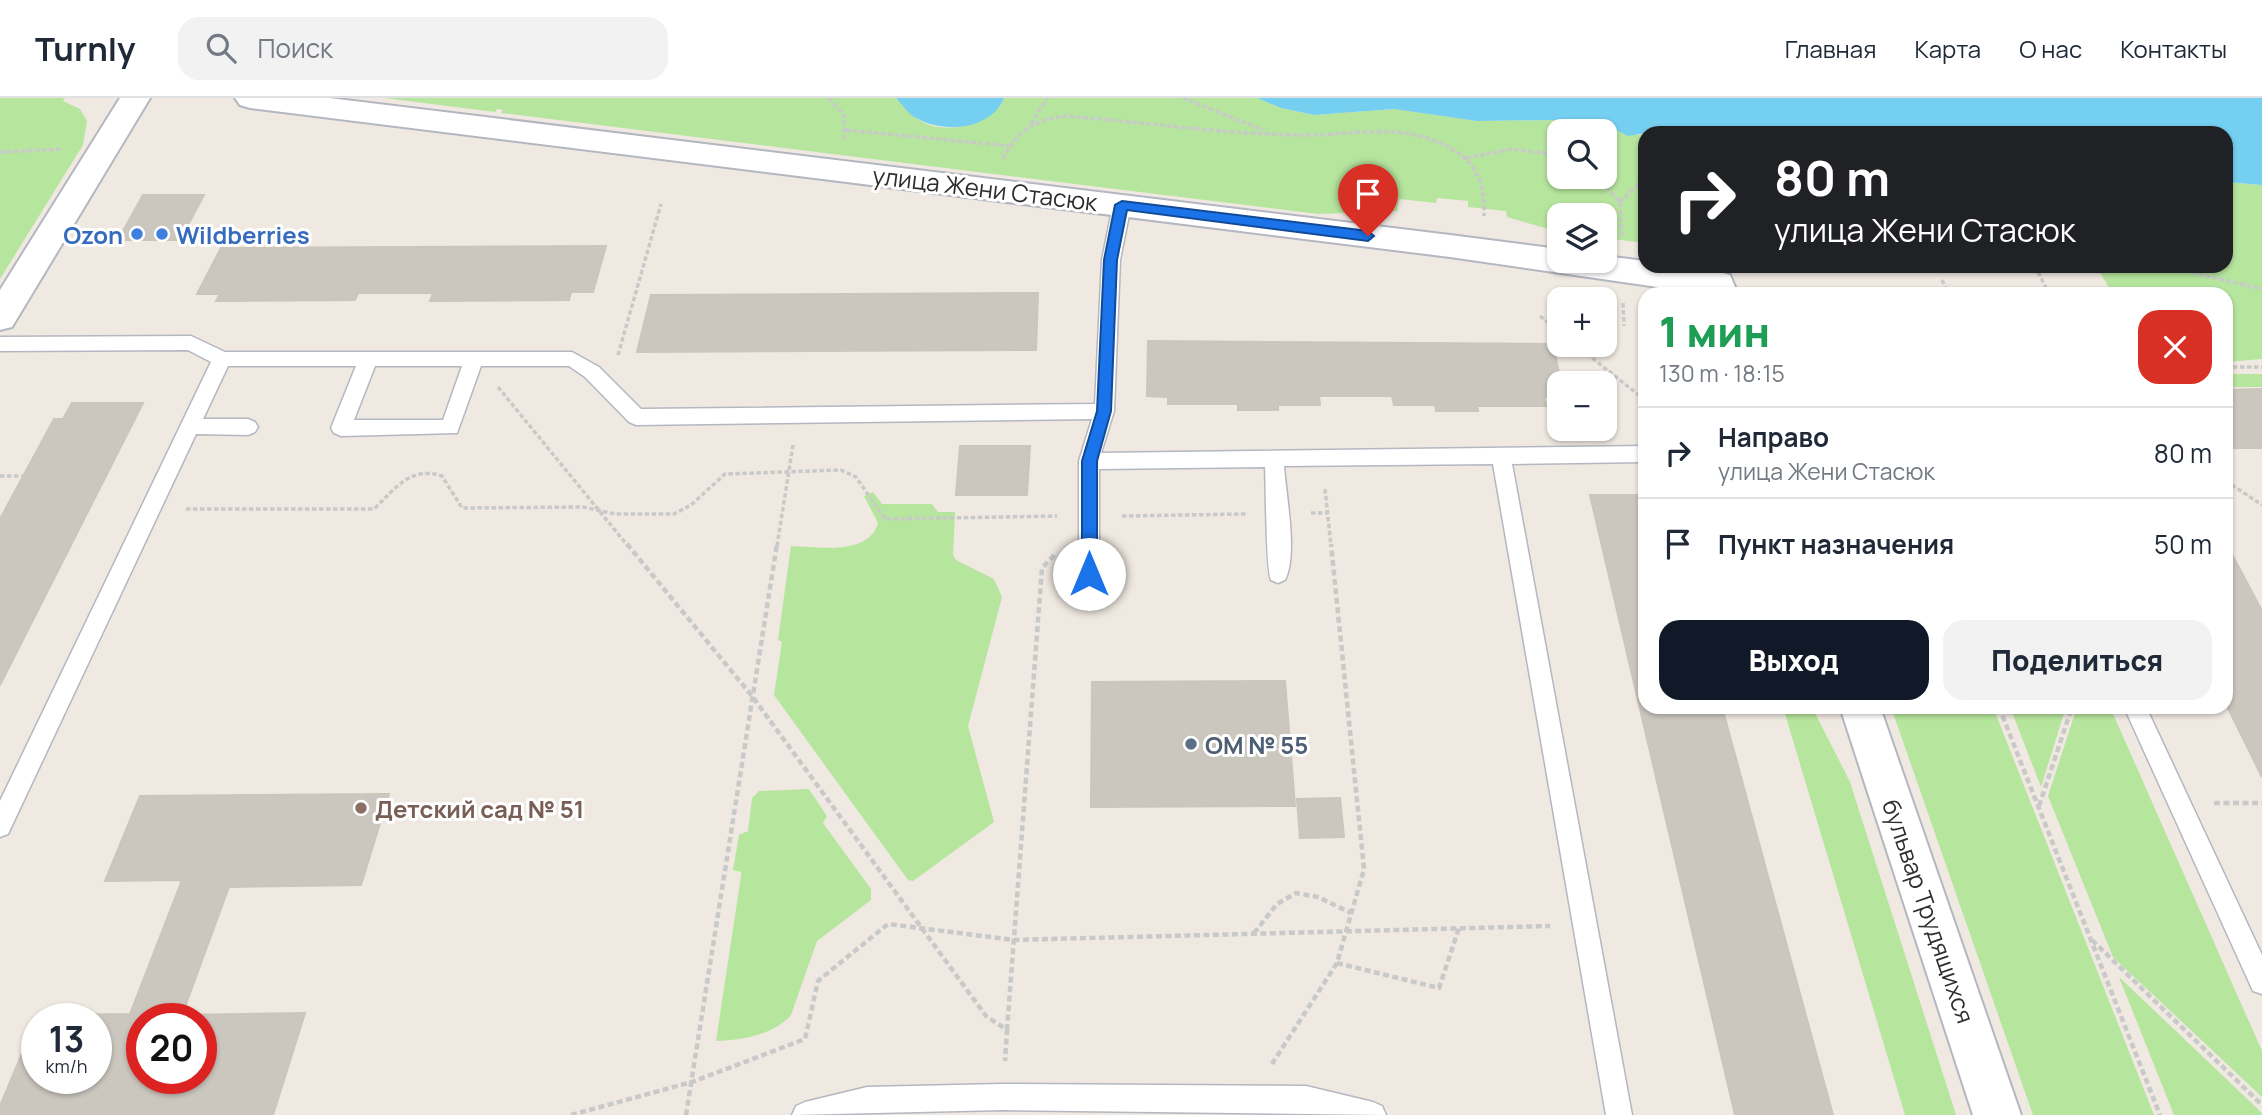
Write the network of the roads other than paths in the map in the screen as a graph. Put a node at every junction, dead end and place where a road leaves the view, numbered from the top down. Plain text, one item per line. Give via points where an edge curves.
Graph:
1 (135, 98) edge
2 (250, 98) edge
3 (1122, 205) junction
4 (1713, 287) edge
5 (0, 318) edge
6 (0, 344) edge
7 (474, 358) junction
8 (222, 359) junction
9 (368, 359) junction
10 (1104, 411) junction
11 (190, 426) junction
12 (248, 427) dead end
13 (1638, 454) edge
14 (1501, 456) junction
15 (1274, 457) junction
16 (1089, 461) junction
17 (1089, 574) dead end
18 (1278, 574) dead end
19 (1862, 714) edge
20 (2139, 714) edge
21 (0, 826) edge
22 (2262, 982) edge
23 (805, 1115) edge
24 (1373, 1115) edge
25 (1619, 1115) edge
26 (1997, 1115) edge

1 - 5 street
2 - 3 street, улица Жени Стасюк
3 - 4 street, улица Жени Стасюк
3 - 10 lane via 1111,260
6 - 8 lane via 191,343
7 - 9 lane
7 - 9 lane via 450,428 341,428
7 - 10 lane via 572,359 636,417
8 - 9 lane
8 - 11 lane
10 - 16 lane
11 - 12 lane
11 - 21 lane
13 - 14 lane
14 - 15 lane
14 - 25 lane
15 - 16 lane
15 - 18 lane
16 - 17 lane
19 - 26 street, бульвар Трудящихся
20 - 22 lane
23 - 24 lane via 867,1100 1002,1097 1306,1099

